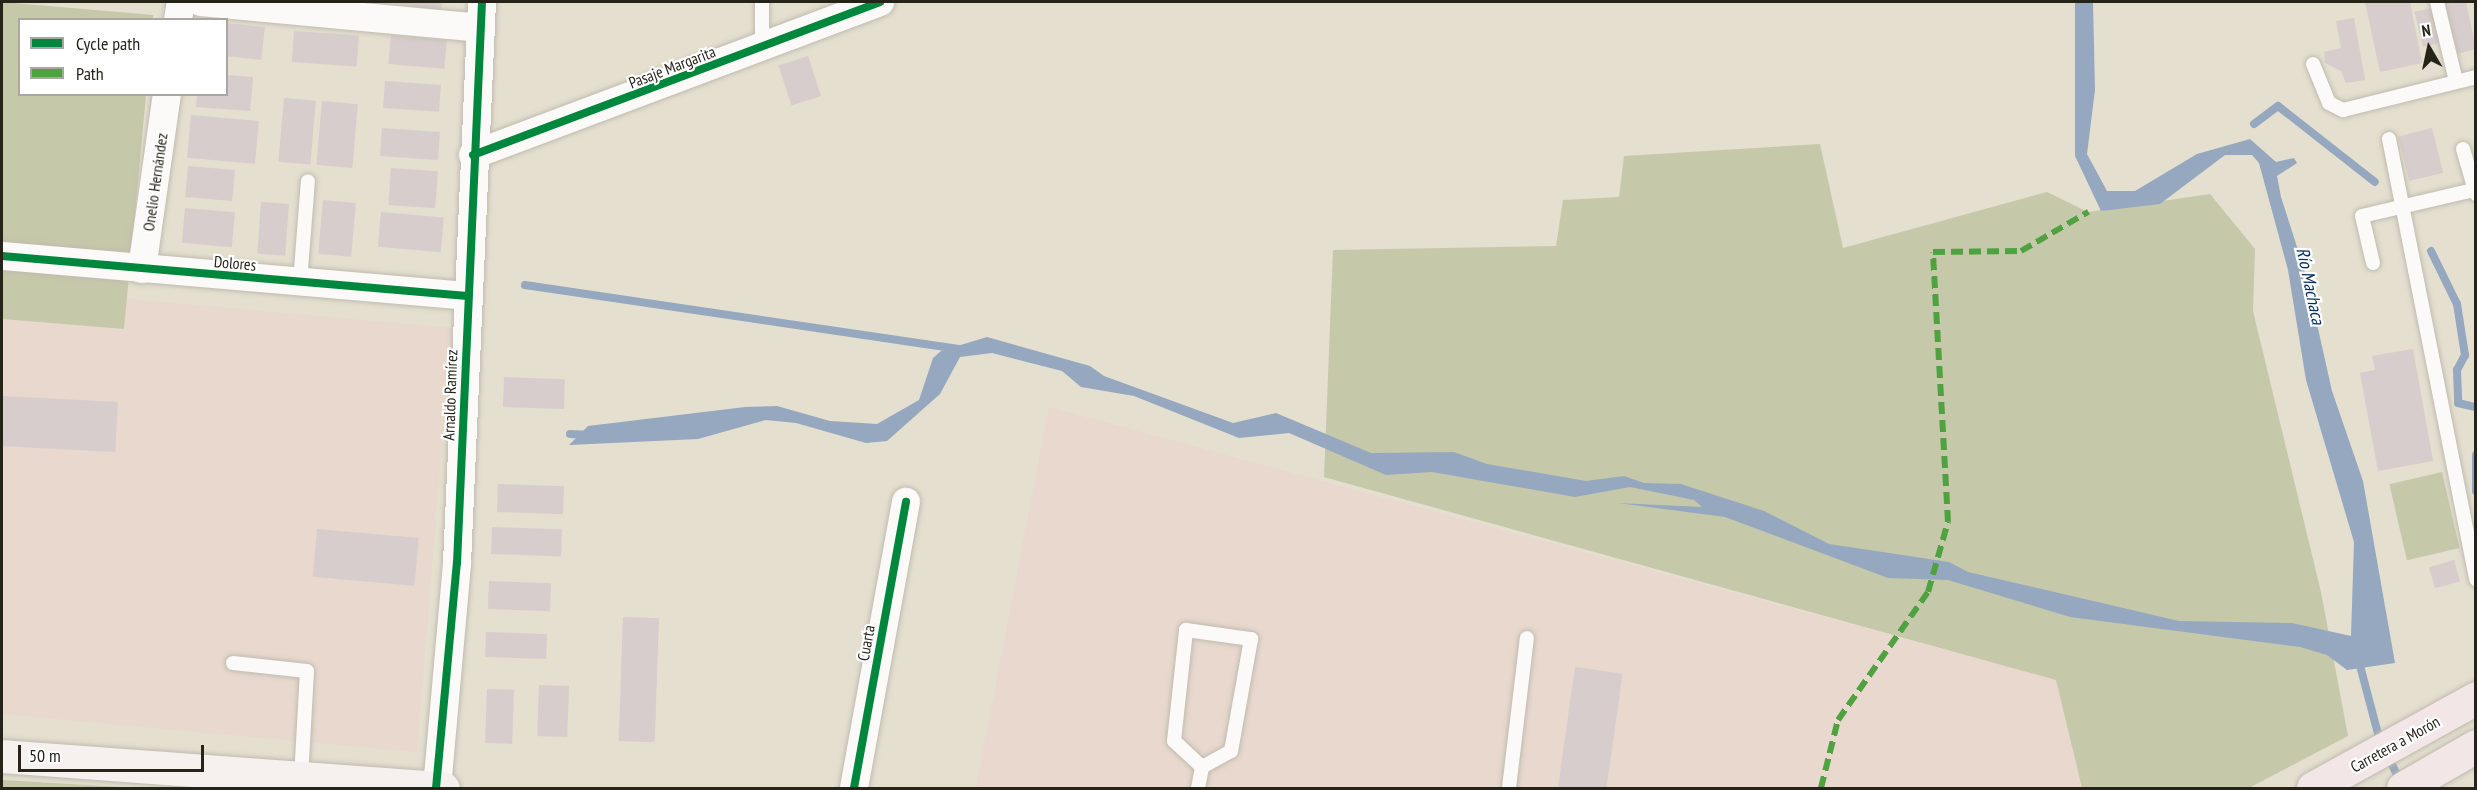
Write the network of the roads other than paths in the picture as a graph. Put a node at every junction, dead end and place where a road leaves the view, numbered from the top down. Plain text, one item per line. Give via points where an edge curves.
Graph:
1 (181, 2) edge
2 (201, 2) edge
3 (762, 2) edge
4 (880, 2) edge
5 (2437, 2) edge
6 (845, 9) edge
7 (480, 15) edge
8 (178, 18) edge
9 (762, 47) junction
10 (2313, 64) dead end
11 (2475, 77) edge
12 (2456, 81) junction
13 (167, 96) edge
14 (2389, 139) dead end
15 (2463, 149) dead end
16 (473, 155) junction
17 (308, 181) dead end
18 (2475, 192) edge
19 (2403, 207) junction
20 (2, 256) edge
21 (2373, 263) dead end
22 (142, 269) junction
23 (300, 282) junction
24 (467, 296) junction
25 (906, 502) dead end
26 (2475, 579) edge
27 (1527, 638) dead end
28 (233, 663) dead end
29 (2475, 698) edge
30 (2475, 746) edge
31 (2, 756) edge
32 (1202, 767) junction
33 (300, 783) edge
34 (2412, 784) edge
35 (436, 788) edge
36 (443, 789) edge
37 (854, 789) edge
38 (1198, 789) edge
39 (1509, 789) edge
40 (2313, 789) edge

1 - 8 street
2 - 7 street
3 - 9 lane
4 - 6 street, Pasaje Margarita
5 - 12 lane
6 - 9 street, Pasaje Margarita
7 - 16 street, Arnaldo Ramírez
9 - 16 street, Pasaje Margarita
10 - 12 lane via 2329,103 2343,110
11 - 12 lane
13 - 22 street, Onelio Hernández
14 - 19 lane
15 - 18 lane
16 - 24 street, Arnaldo Ramírez
17 - 23 lane
18 - 19 lane
19 - 21 lane via 2362,216
19 - 26 lane
20 - 22 street, Dolores
22 - 23 street, Dolores
23 - 24 street, Dolores
24 - 35 street, Arnaldo Ramírez via 456,563
25 - 37 street, Cuarta
27 - 39 lane
28 - 33 lane via 307,671
29 - 40 main road, Carretera a Morón
30 - 34 main road
31 - 33 main road
32 - 32 lane via 1230,751 1251,639 1186,630 1174,741
32 - 38 lane
33 - 35 main road
35 - 36 main road

